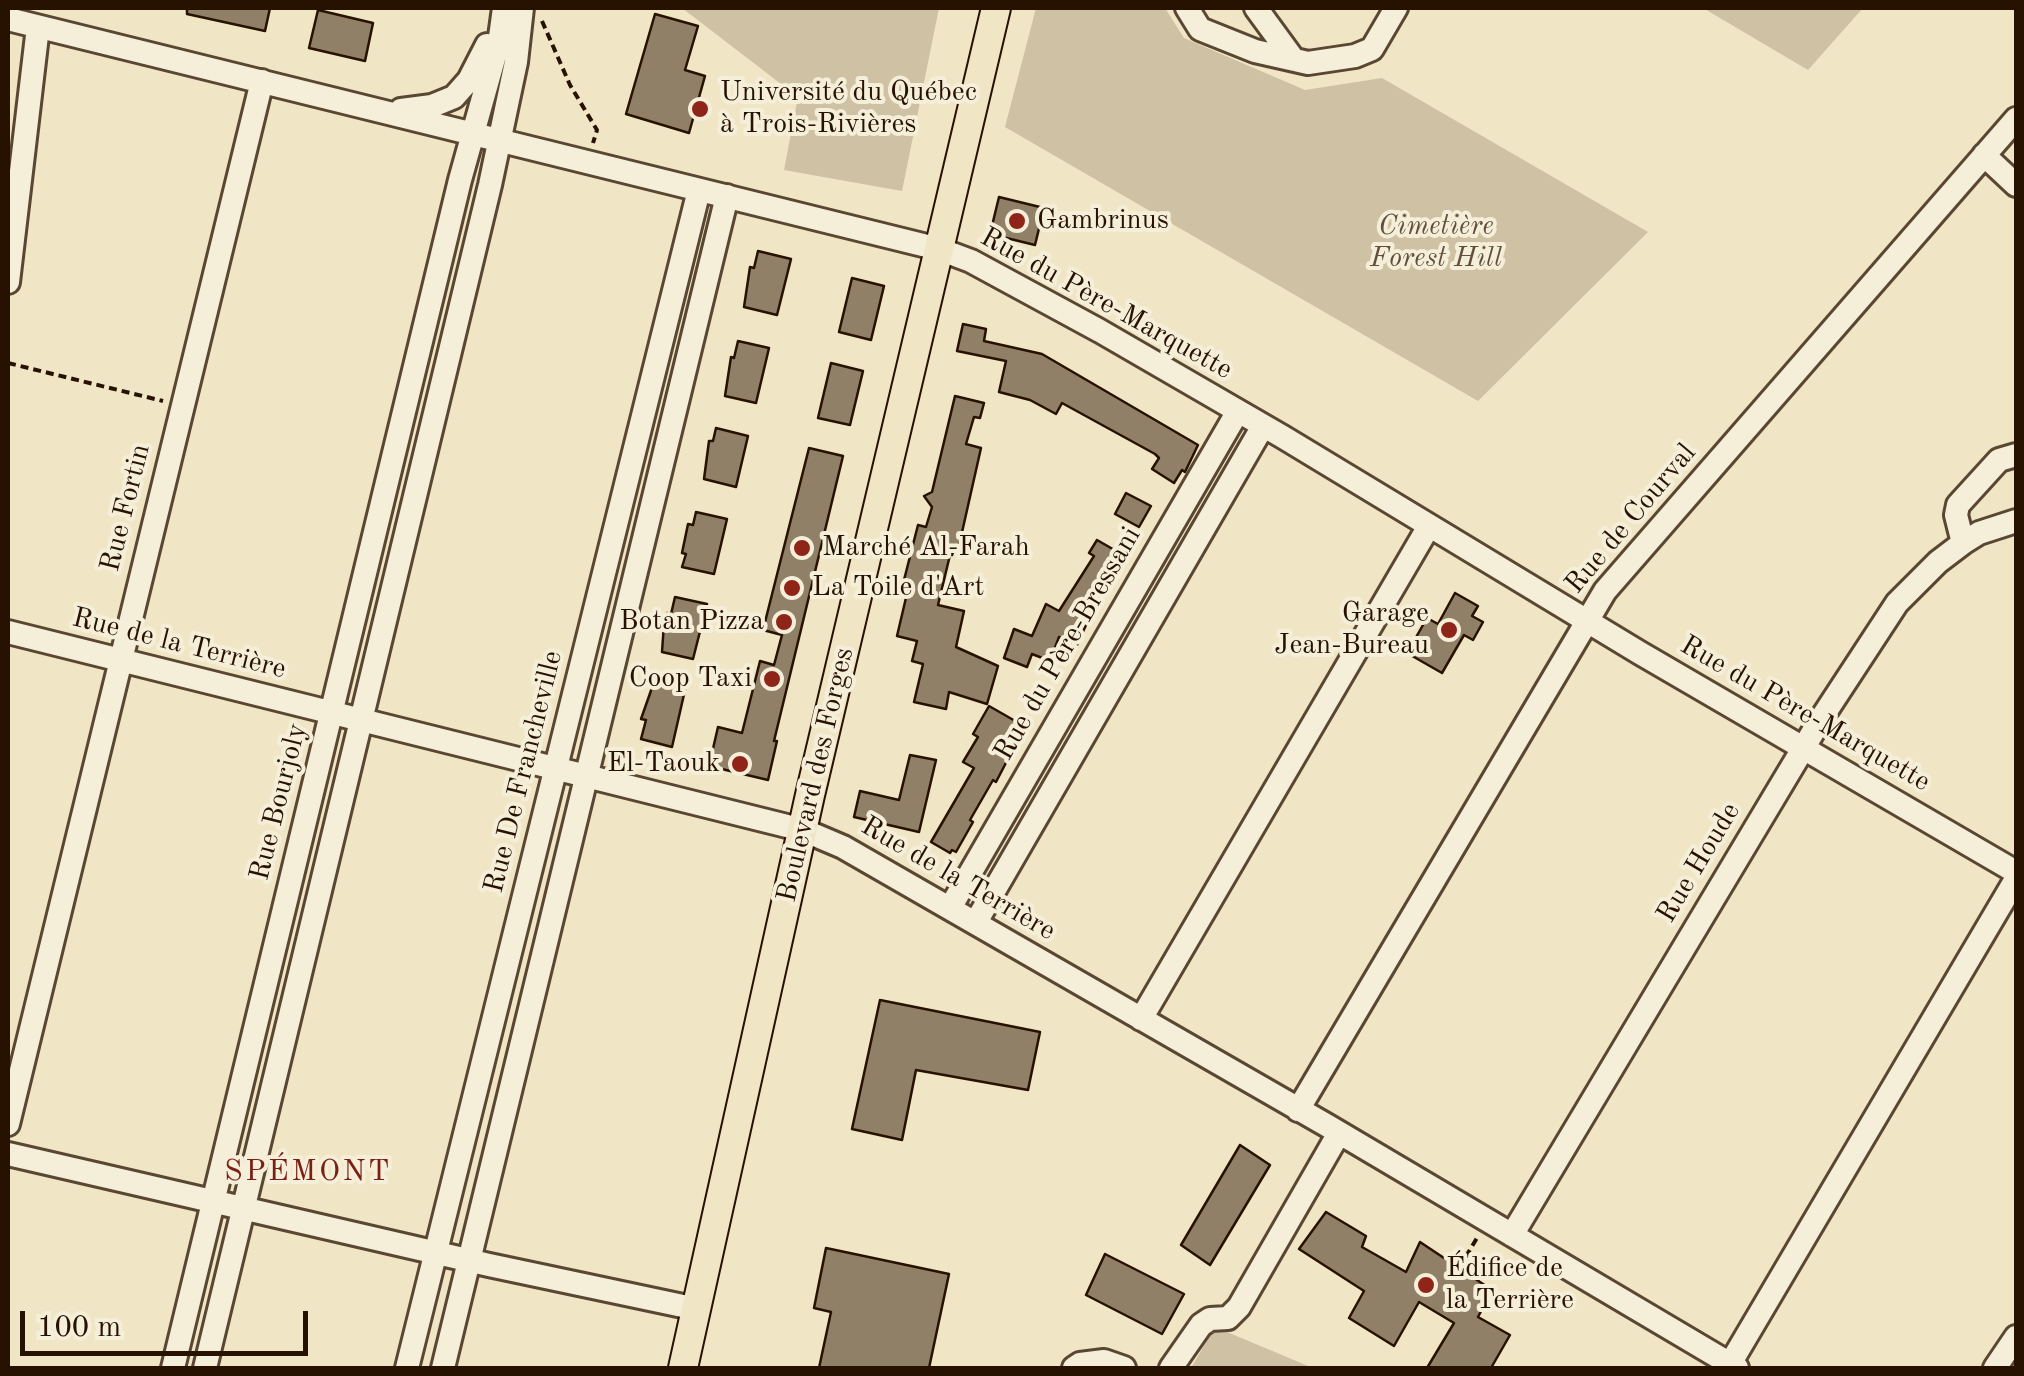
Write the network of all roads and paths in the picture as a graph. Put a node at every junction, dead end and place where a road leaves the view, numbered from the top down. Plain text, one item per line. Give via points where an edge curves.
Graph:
1 (503, 8) edge
2 (522, 8) edge
3 (537, 8) edge
4 (996, 8) edge
5 (1187, 8) edge
6 (1256, 8) edge
7 (1396, 8) edge
8 (8, 19) edge
9 (38, 27) junction
10 (1294, 60) junction
11 (262, 81) junction
12 (387, 112) junction
13 (2016, 120) edge
14 (474, 133) junction
15 (500, 140) junction
16 (1984, 156) junction
17 (589, 162) junction
18 (2016, 184) edge
19 (700, 190) junction
20 (727, 196) junction
21 (939, 249) junction
22 (8, 282) edge
23 (8, 363) edge
24 (182, 406) junction
25 (1238, 411) junction
26 (1263, 426) junction
27 (2016, 455) edge
28 (2016, 521) edge
29 (1429, 526) junction
30 (1963, 543) junction
31 (1586, 620) junction
32 (8, 632) edge
33 (120, 660) junction
34 (331, 713) junction
35 (361, 720) junction
36 (1803, 748) junction
37 (556, 769) junction
38 (586, 776) junction
39 (803, 830) junction
40 (2016, 875) edge
41 (950, 908) junction
42 (976, 922) junction
43 (1141, 1019) junction
44 (1298, 1110) junction
45 (8, 1124) edge
46 (1339, 1133) junction
47 (8, 1154) edge
48 (213, 1200) junction
49 (244, 1207) junction
50 (1487, 1220) junction
51 (1512, 1235) junction
52 (436, 1252) junction
53 (470, 1260) junction
54 (1458, 1268) dead end
55 (696, 1309) junction
56 (2016, 1336) edge
57 (1734, 1366) edge
58 (173, 1368) edge
59 (205, 1368) edge
60 (406, 1368) edge
61 (443, 1368) edge
62 (683, 1368) edge
63 (1074, 1368) edge
64 (1124, 1368) edge
65 (1171, 1368) edge
66 (1995, 1368) edge

1 - 12 street via 474,72 454,97
1 - 14 street, Rue Bourjoly
2 - 15 street
3 - 17 path via 596,130
4 - 21 main road, Boulevard des Forges
5 - 10 street via 1200,29
6 - 10 street
7 - 10 street via 1372,49
8 - 9 street, Rue du Père-Marquette
9 - 11 street, Rue du Père-Marquette
9 - 22 street
11 - 12 street, Rue du Père-Marquette
11 - 24 street, Rue Fortin
12 - 14 street, Rue du Père-Marquette
13 - 16 street, Rue de Courval
14 - 15 street, Rue du Père-Marquette
14 - 34 street, Rue Bourjoly
15 - 17 street, Rue du Père-Marquette
15 - 35 street
16 - 18 street
16 - 31 street, Rue de Courval via 1604,591
17 - 19 street, Rue du Père-Marquette
19 - 20 street, Rue du Père-Marquette
19 - 37 street, Rue De Francheville
20 - 21 street, Rue du Père-Marquette
20 - 38 street
21 - 25 street, Rue du Père-Marquette
21 - 39 main road, Boulevard des Forges
23 - 24 path
24 - 33 street, Rue Fortin
25 - 26 street, Rue du Père-Marquette
25 - 41 street, Rue du Père-Bressani
26 - 29 street, Rue du Père-Marquette
26 - 42 street
27 - 30 street via 1998,460 1958,505
28 - 30 street, Rue Houde
29 - 31 street, Rue du Père-Marquette
29 - 43 street
30 - 36 street, Rue Houde via 1901,598
31 - 36 street, Rue du Père-Marquette
31 - 44 street, Rue de Courval
32 - 33 street, Rue de la Terrière
33 - 34 street, Rue de la Terrière
33 - 45 street, Rue Fortin
34 - 35 street, Rue de la Terrière
34 - 48 street, Rue Bourjoly
35 - 37 street, Rue de la Terrière
35 - 49 street
36 - 40 street, Rue du Père-Marquette
36 - 51 street, Rue Houde
37 - 38 street, Rue de la Terrière
37 - 52 street, Rue De Francheville
38 - 39 street, Rue de la Terrière
38 - 53 street
39 - 41 street, Rue de la Terrière
39 - 55 main road, Boulevard des Forges
40 - 57 street
41 - 42 street, Rue de la Terrière
42 - 43 street, Rue de la Terrière
43 - 44 street, Rue de la Terrière
44 - 46 street, Rue de la Terrière
46 - 50 street, Rue de la Terrière
46 - 65 street via 1239,1307 1228,1318 1201,1325
47 - 48 street
48 - 49 street
48 - 58 street, Rue Bourjoly
49 - 52 street
49 - 59 street
50 - 51 street, Rue de la Terrière
50 - 54 path
51 - 57 street, Rue de la Terrière
52 - 53 street
52 - 60 street, Rue De Francheville
53 - 55 street
53 - 61 street
55 - 62 main road, Boulevard des Forges
56 - 66 street
63 - 64 street via 1092,1361

